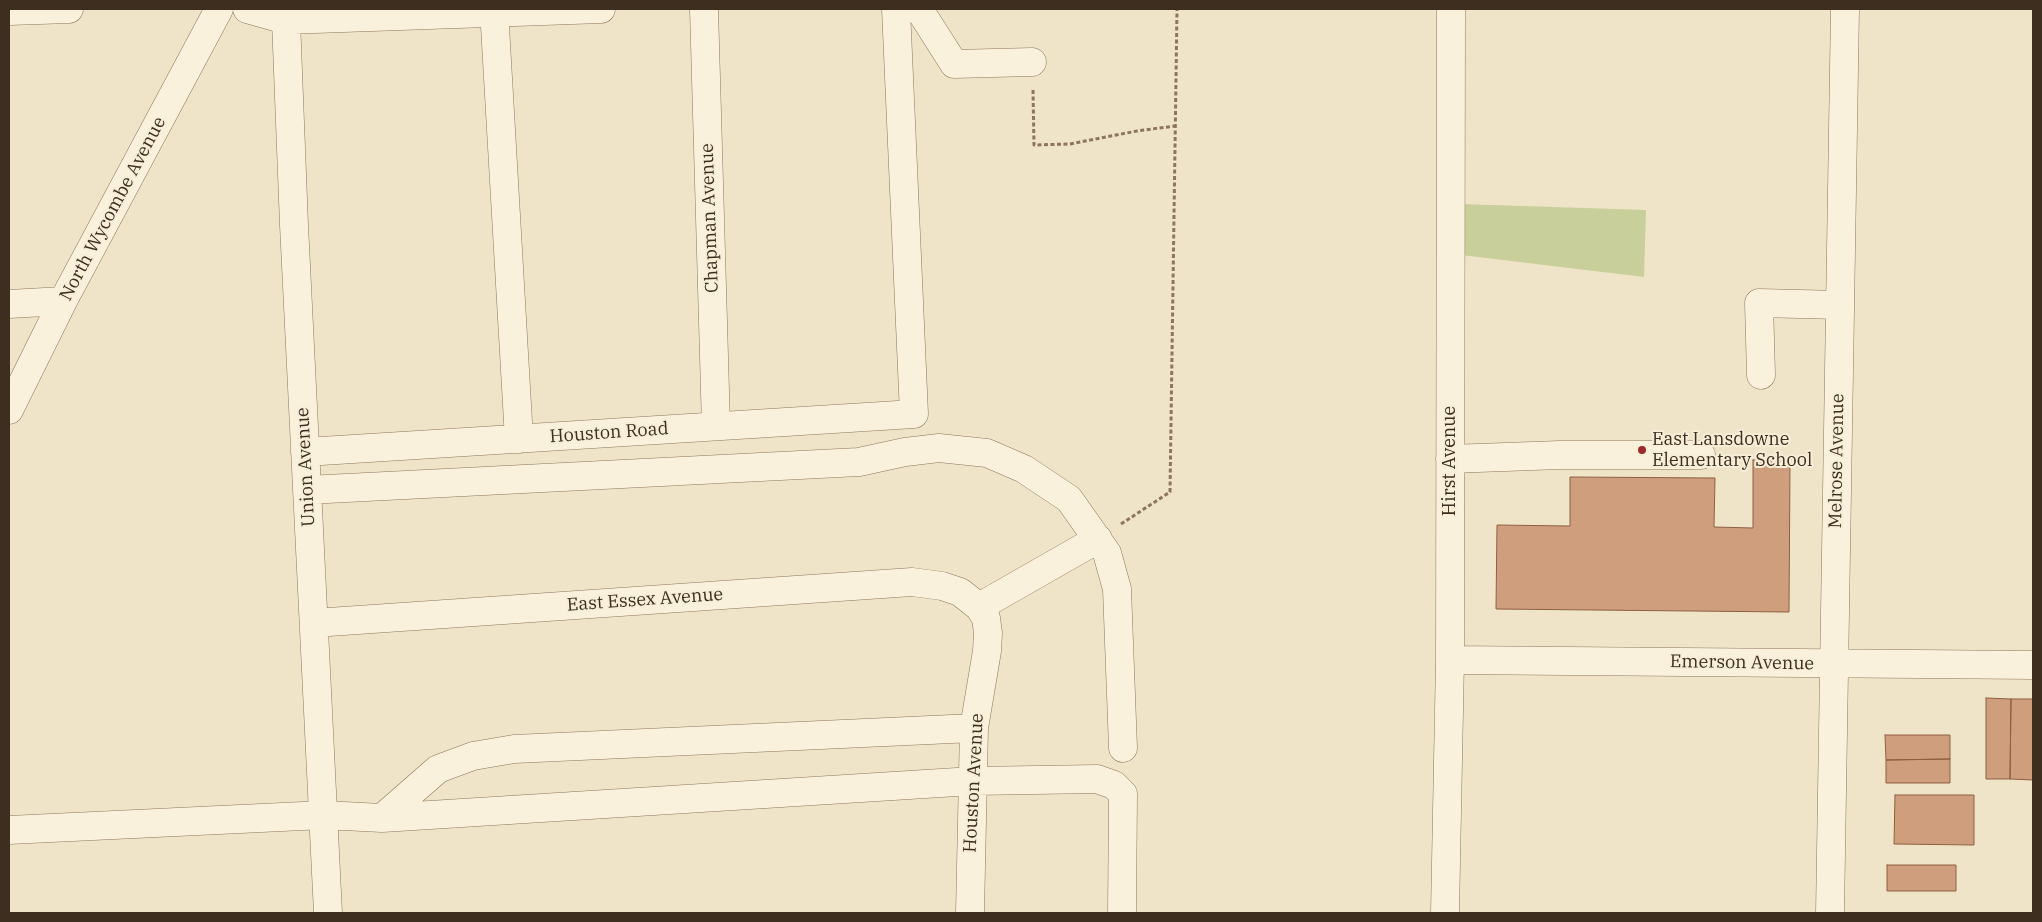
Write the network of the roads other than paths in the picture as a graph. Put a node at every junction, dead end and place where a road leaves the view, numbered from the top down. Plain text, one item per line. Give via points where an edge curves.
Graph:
1 (69, 9) edge
2 (219, 9) edge
3 (247, 9) edge
4 (601, 9) edge
5 (704, 9) edge
6 (896, 9) edge
7 (919, 9) edge
8 (1451, 9) edge
9 (1845, 9) edge
10 (494, 11) edge
11 (9, 12) edge
12 (287, 14) edge
13 (1032, 62) road end
14 (63, 301) junction
15 (9, 304) edge
16 (1840, 305) junction
17 (1761, 375) dead end
18 (9, 410) edge
19 (716, 426) junction
20 (519, 439) junction
21 (305, 452) junction
22 (1701, 455) dead end
23 (1450, 459) junction
24 (307, 490) junction
25 (1098, 538) junction
26 (976, 603) junction
27 (314, 623) junction
28 (1450, 660) junction
29 (1833, 664) junction
30 (2033, 665) edge
31 (974, 728) junction
32 (1124, 748) dead end
33 (973, 781) junction
34 (324, 815) junction
35 (382, 818) junction
36 (9, 830) edge
37 (328, 913) edge
38 (960, 913) edge
39 (970, 913) edge
40 (1122, 913) edge
41 (1445, 913) edge
42 (1830, 913) edge

1 - 11 street
2 - 14 street, North Wycombe Avenue
3 - 12 street
4 - 10 street
5 - 19 street, Chapman Avenue
6 - 19 street, Houston Road via 914,414
7 - 13 street via 954,64
8 - 23 street, Hirst Avenue
9 - 16 street, Melrose Avenue
10 - 12 street
10 - 20 street
12 - 21 street, Union Avenue
14 - 15 street
14 - 18 street, North Wycombe Avenue
16 - 17 street via 1759,303
16 - 29 street, Melrose Avenue
19 - 20 street, Houston Road
20 - 21 street, Houston Road
21 - 24 street, Union Avenue
22 - 23 street
23 - 28 street, Hirst Avenue
24 - 25 street via 859,462 940,448 987,453 1024,469 1069,499
24 - 27 street, Union Avenue
25 - 26 street
25 - 32 street via 1107,553 1117,590
26 - 27 street, East Essex Avenue via 960,592 942,586 912,582
26 - 31 street, Houston Avenue via 986,618 988,633
27 - 34 street, Union Avenue
28 - 29 street, Emerson Avenue
28 - 41 street, Hirst Avenue
29 - 30 street, Emerson Avenue
29 - 42 street, Melrose Avenue
31 - 33 street, Houston Avenue
31 - 35 street via 514,749 473,756 438,769
33 - 35 street
33 - 39 street, Houston Avenue
33 - 40 street via 1097,779 1114,785 1123,794
34 - 35 street
34 - 36 street
34 - 37 street, Union Avenue
38 - 39 street

